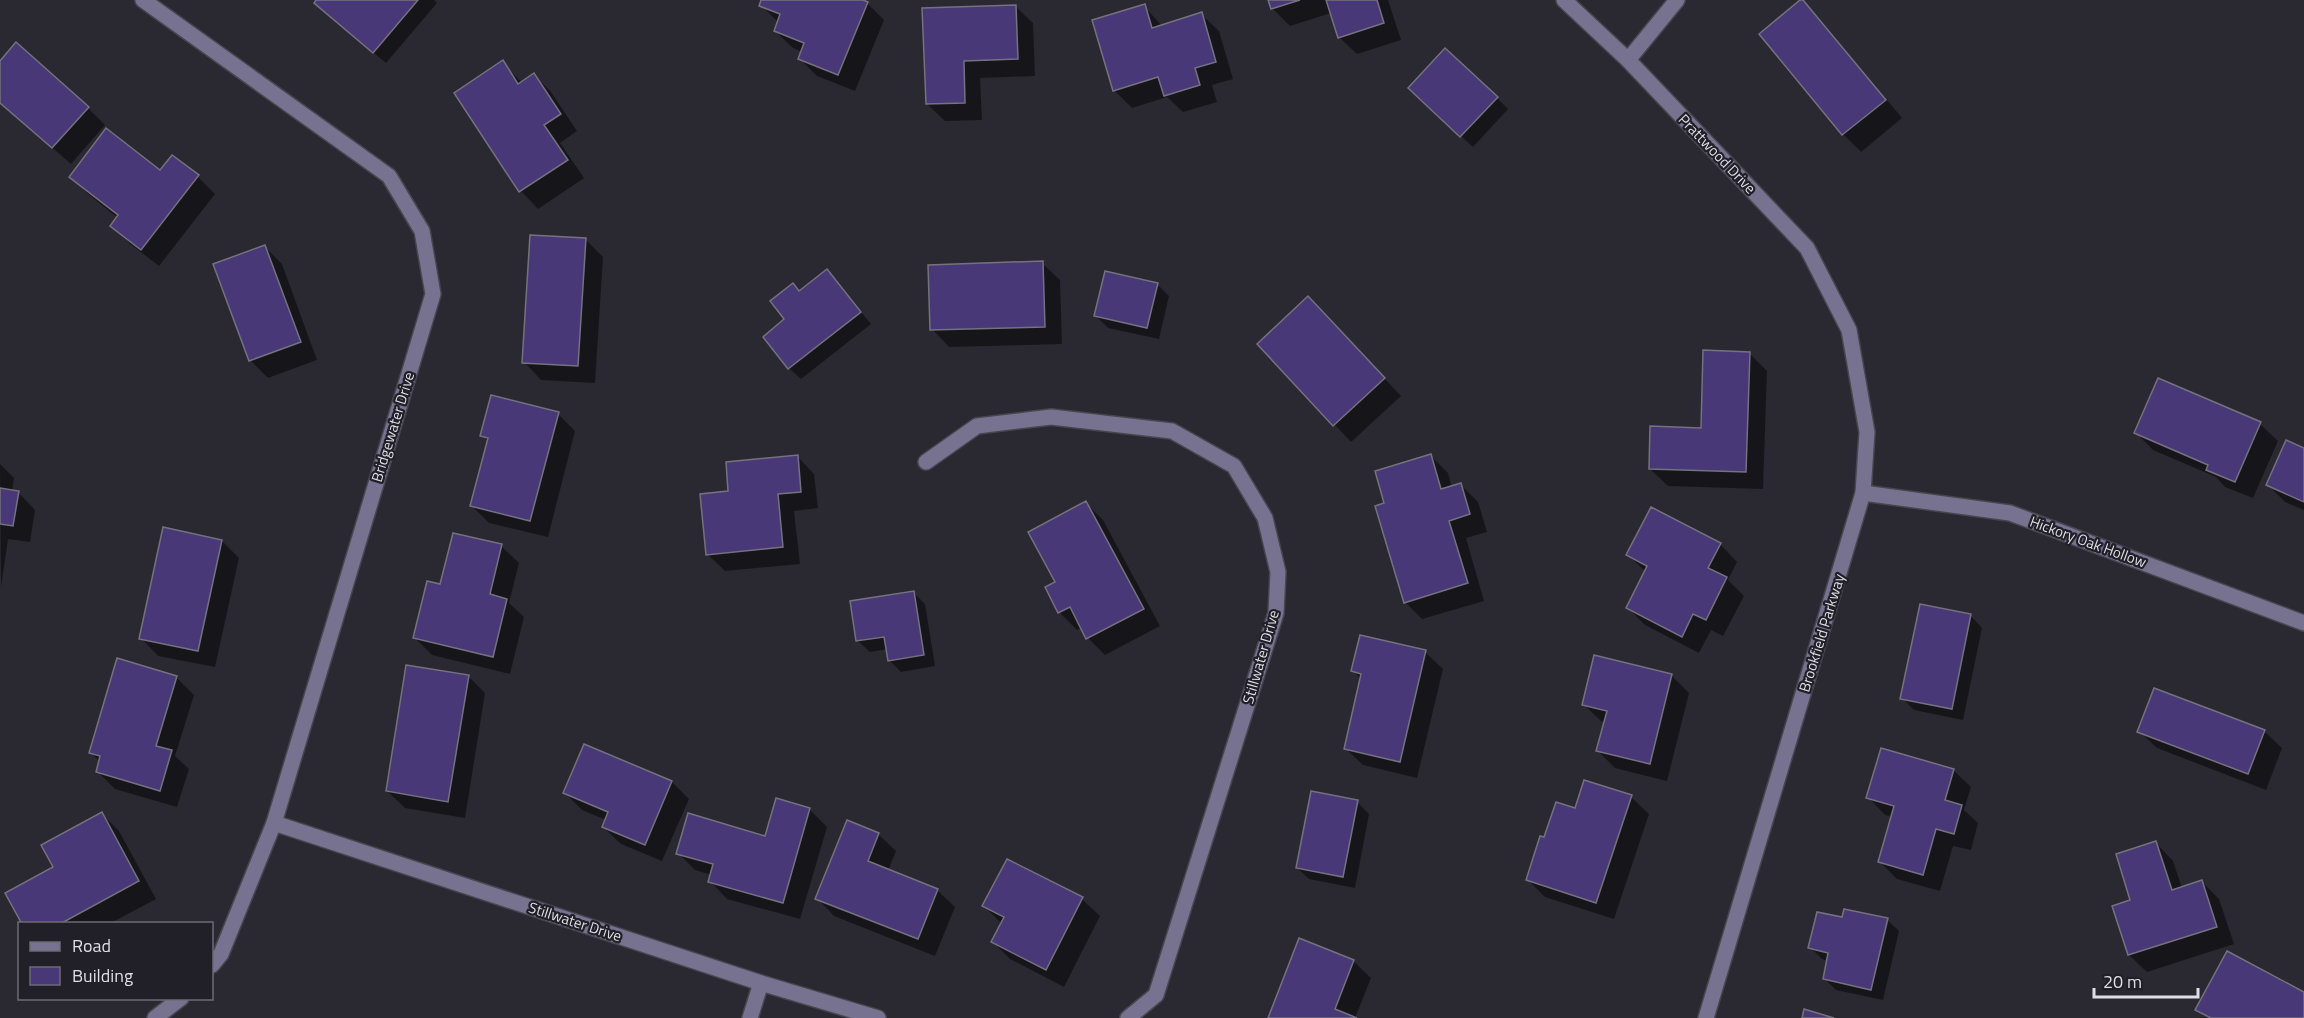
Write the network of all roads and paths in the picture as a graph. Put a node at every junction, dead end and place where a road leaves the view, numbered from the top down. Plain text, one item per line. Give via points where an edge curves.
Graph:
1 (143, 0) edge
2 (1564, 0) edge
3 (1677, 0) edge
4 (1628, 60) junction
5 (1807, 248) joint
6 (926, 462) dead end
7 (1863, 493) junction
8 (2304, 623) edge
9 (274, 823) junction
10 (213, 964) edge
11 (761, 983) junction
12 (180, 1000) edge
13 (155, 1018) edge
14 (750, 1018) edge
15 (878, 1018) edge
16 (1128, 1018) edge
17 (1706, 1018) edge

1 - 9 street, Bridgewater Drive via 389,177 422,231 433,294
2 - 4 street, Prattwood Drive
3 - 4 street
4 - 5 street, Prattwood Drive
5 - 7 street, Brookfield Parkway via 1849,330 1866,432
6 - 16 street, Stillwater Drive via 976,426 1052,417 1172,431 1234,466 1265,518 1278,572 1276,613 1156,995
7 - 8 street, Hickory Oak Hollow via 2010,513
7 - 17 street, Brookfield Parkway
9 - 10 street, Bridgewater Drive via 221,954
9 - 11 street, Stillwater Drive
11 - 14 street
11 - 15 street, Stillwater Drive
12 - 13 street

